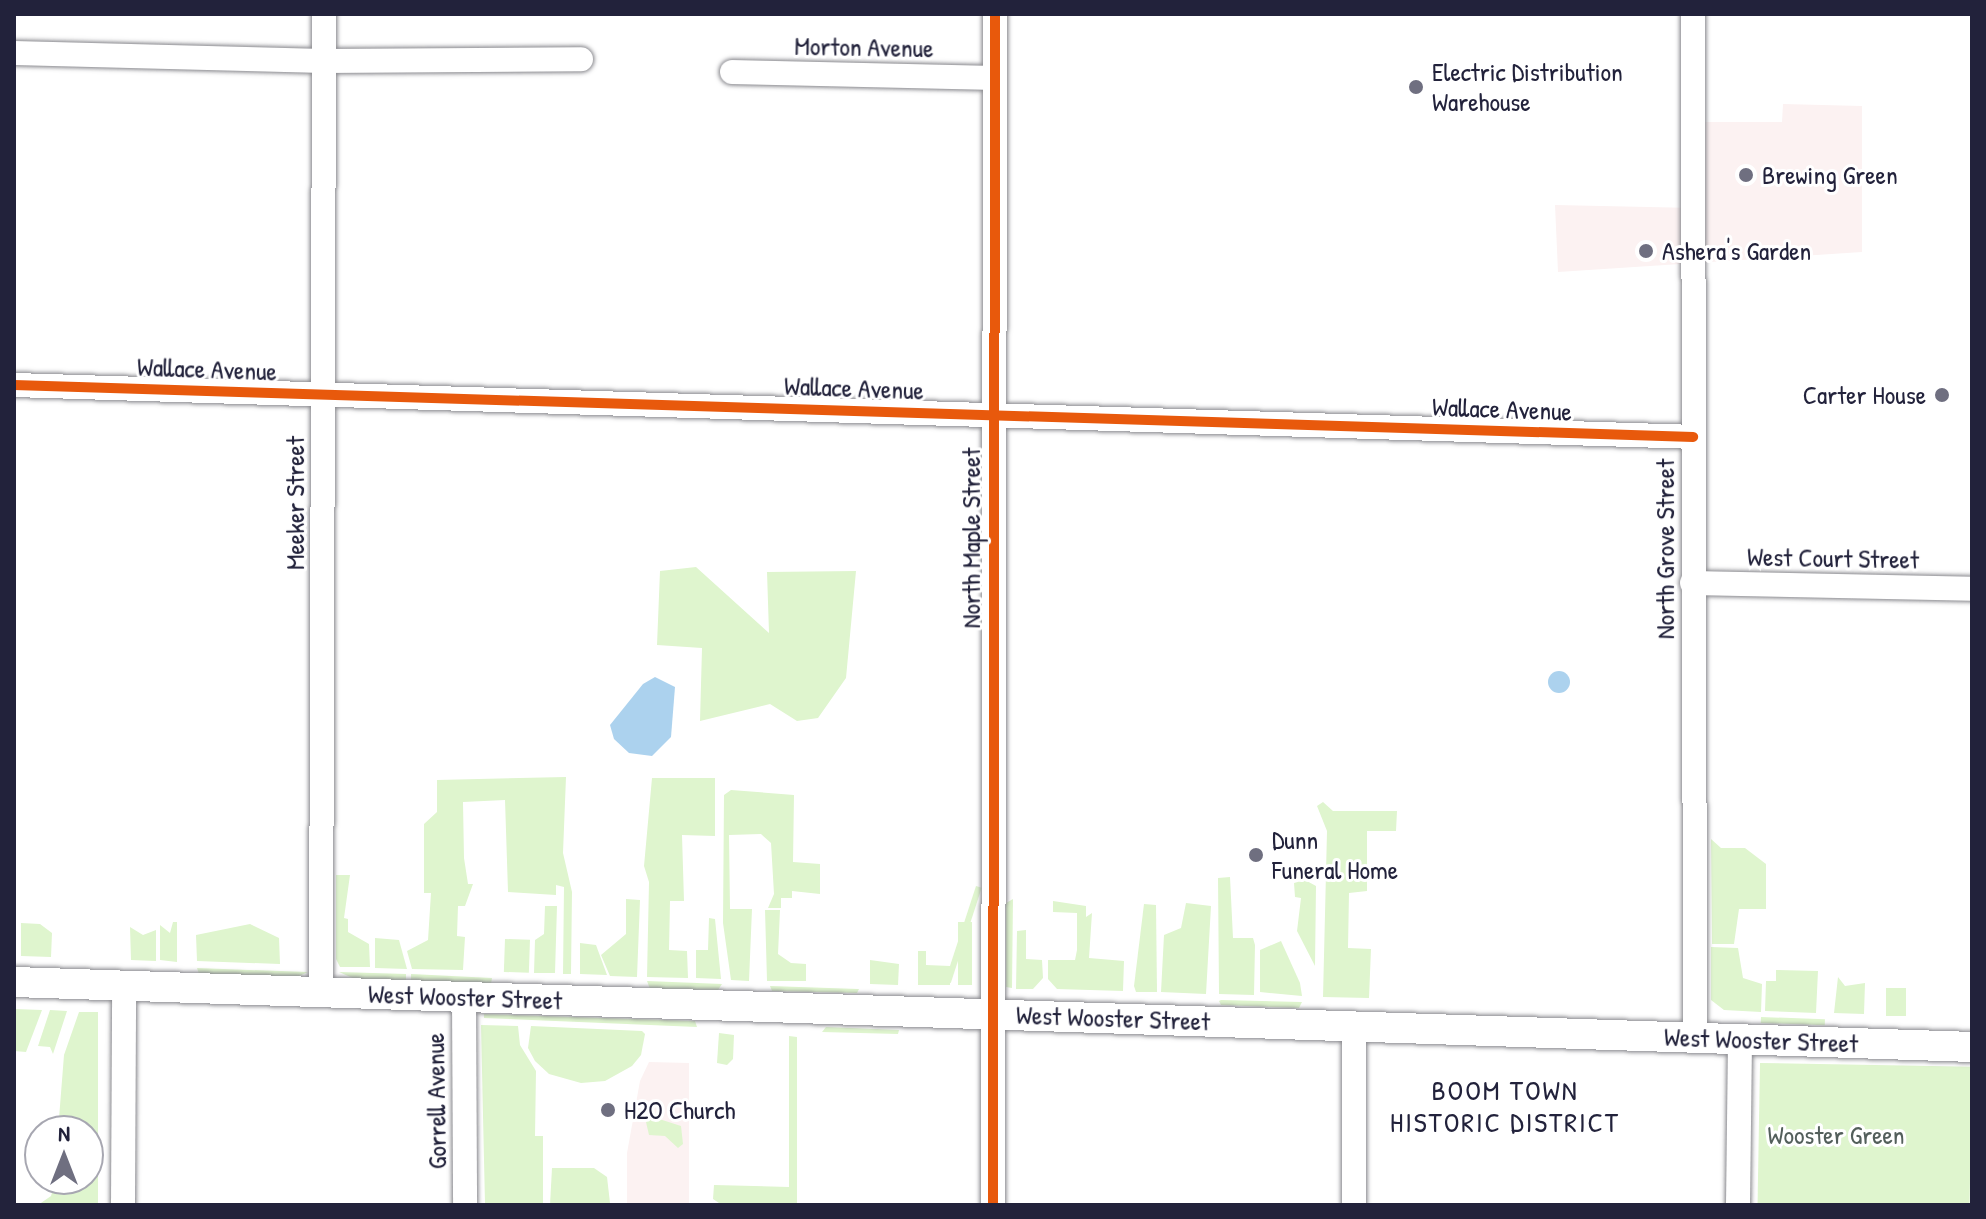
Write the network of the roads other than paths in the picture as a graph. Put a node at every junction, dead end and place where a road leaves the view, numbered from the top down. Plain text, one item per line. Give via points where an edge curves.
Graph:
1 (324, 14) edge
2 (995, 14) edge
3 (1693, 14) edge
4 (14, 53) edge
5 (581, 59) dead end
6 (324, 61) junction
7 (732, 72) dead end
8 (995, 78) junction
9 (14, 385) edge
10 (323, 395) junction
11 (994, 414) junction
12 (1693, 437) junction
13 (1692, 583) junction
14 (1972, 589) edge
15 (14, 982) edge
16 (124, 985) junction
17 (321, 991) junction
18 (464, 997) junction
19 (992, 1015) junction
20 (1354, 1024) junction
21 (1695, 1037) junction
22 (1740, 1040) junction
23 (1972, 1047) edge
24 (123, 1205) edge
25 (465, 1205) edge
26 (993, 1205) edge
27 (1354, 1205) edge
28 (1738, 1205) edge

1 - 6 street, Meeker Street
2 - 8 street, North Maple Street
3 - 12 street, North Grove Street
4 - 6 street
5 - 6 street
6 - 10 street, Meeker Street
7 - 8 street, Morton Avenue
8 - 11 street, North Maple Street
9 - 10 street, Wallace Avenue
10 - 11 street, Wallace Avenue
10 - 17 street, Meeker Street
11 - 12 street, Wallace Avenue
11 - 19 street, North Maple Street
12 - 13 street, North Grove Street
13 - 14 street, West Court Street
13 - 21 street, North Grove Street
15 - 16 main road, West Wooster Street
16 - 17 main road, West Wooster Street
16 - 24 street
17 - 18 main road, West Wooster Street
18 - 19 main road, West Wooster Street
18 - 25 street, Gorrell Avenue
19 - 20 main road, West Wooster Street
19 - 26 street, North Maple Street
20 - 21 main road, West Wooster Street
20 - 27 street
21 - 22 main road, West Wooster Street
22 - 23 main road, West Wooster Street
22 - 28 street

